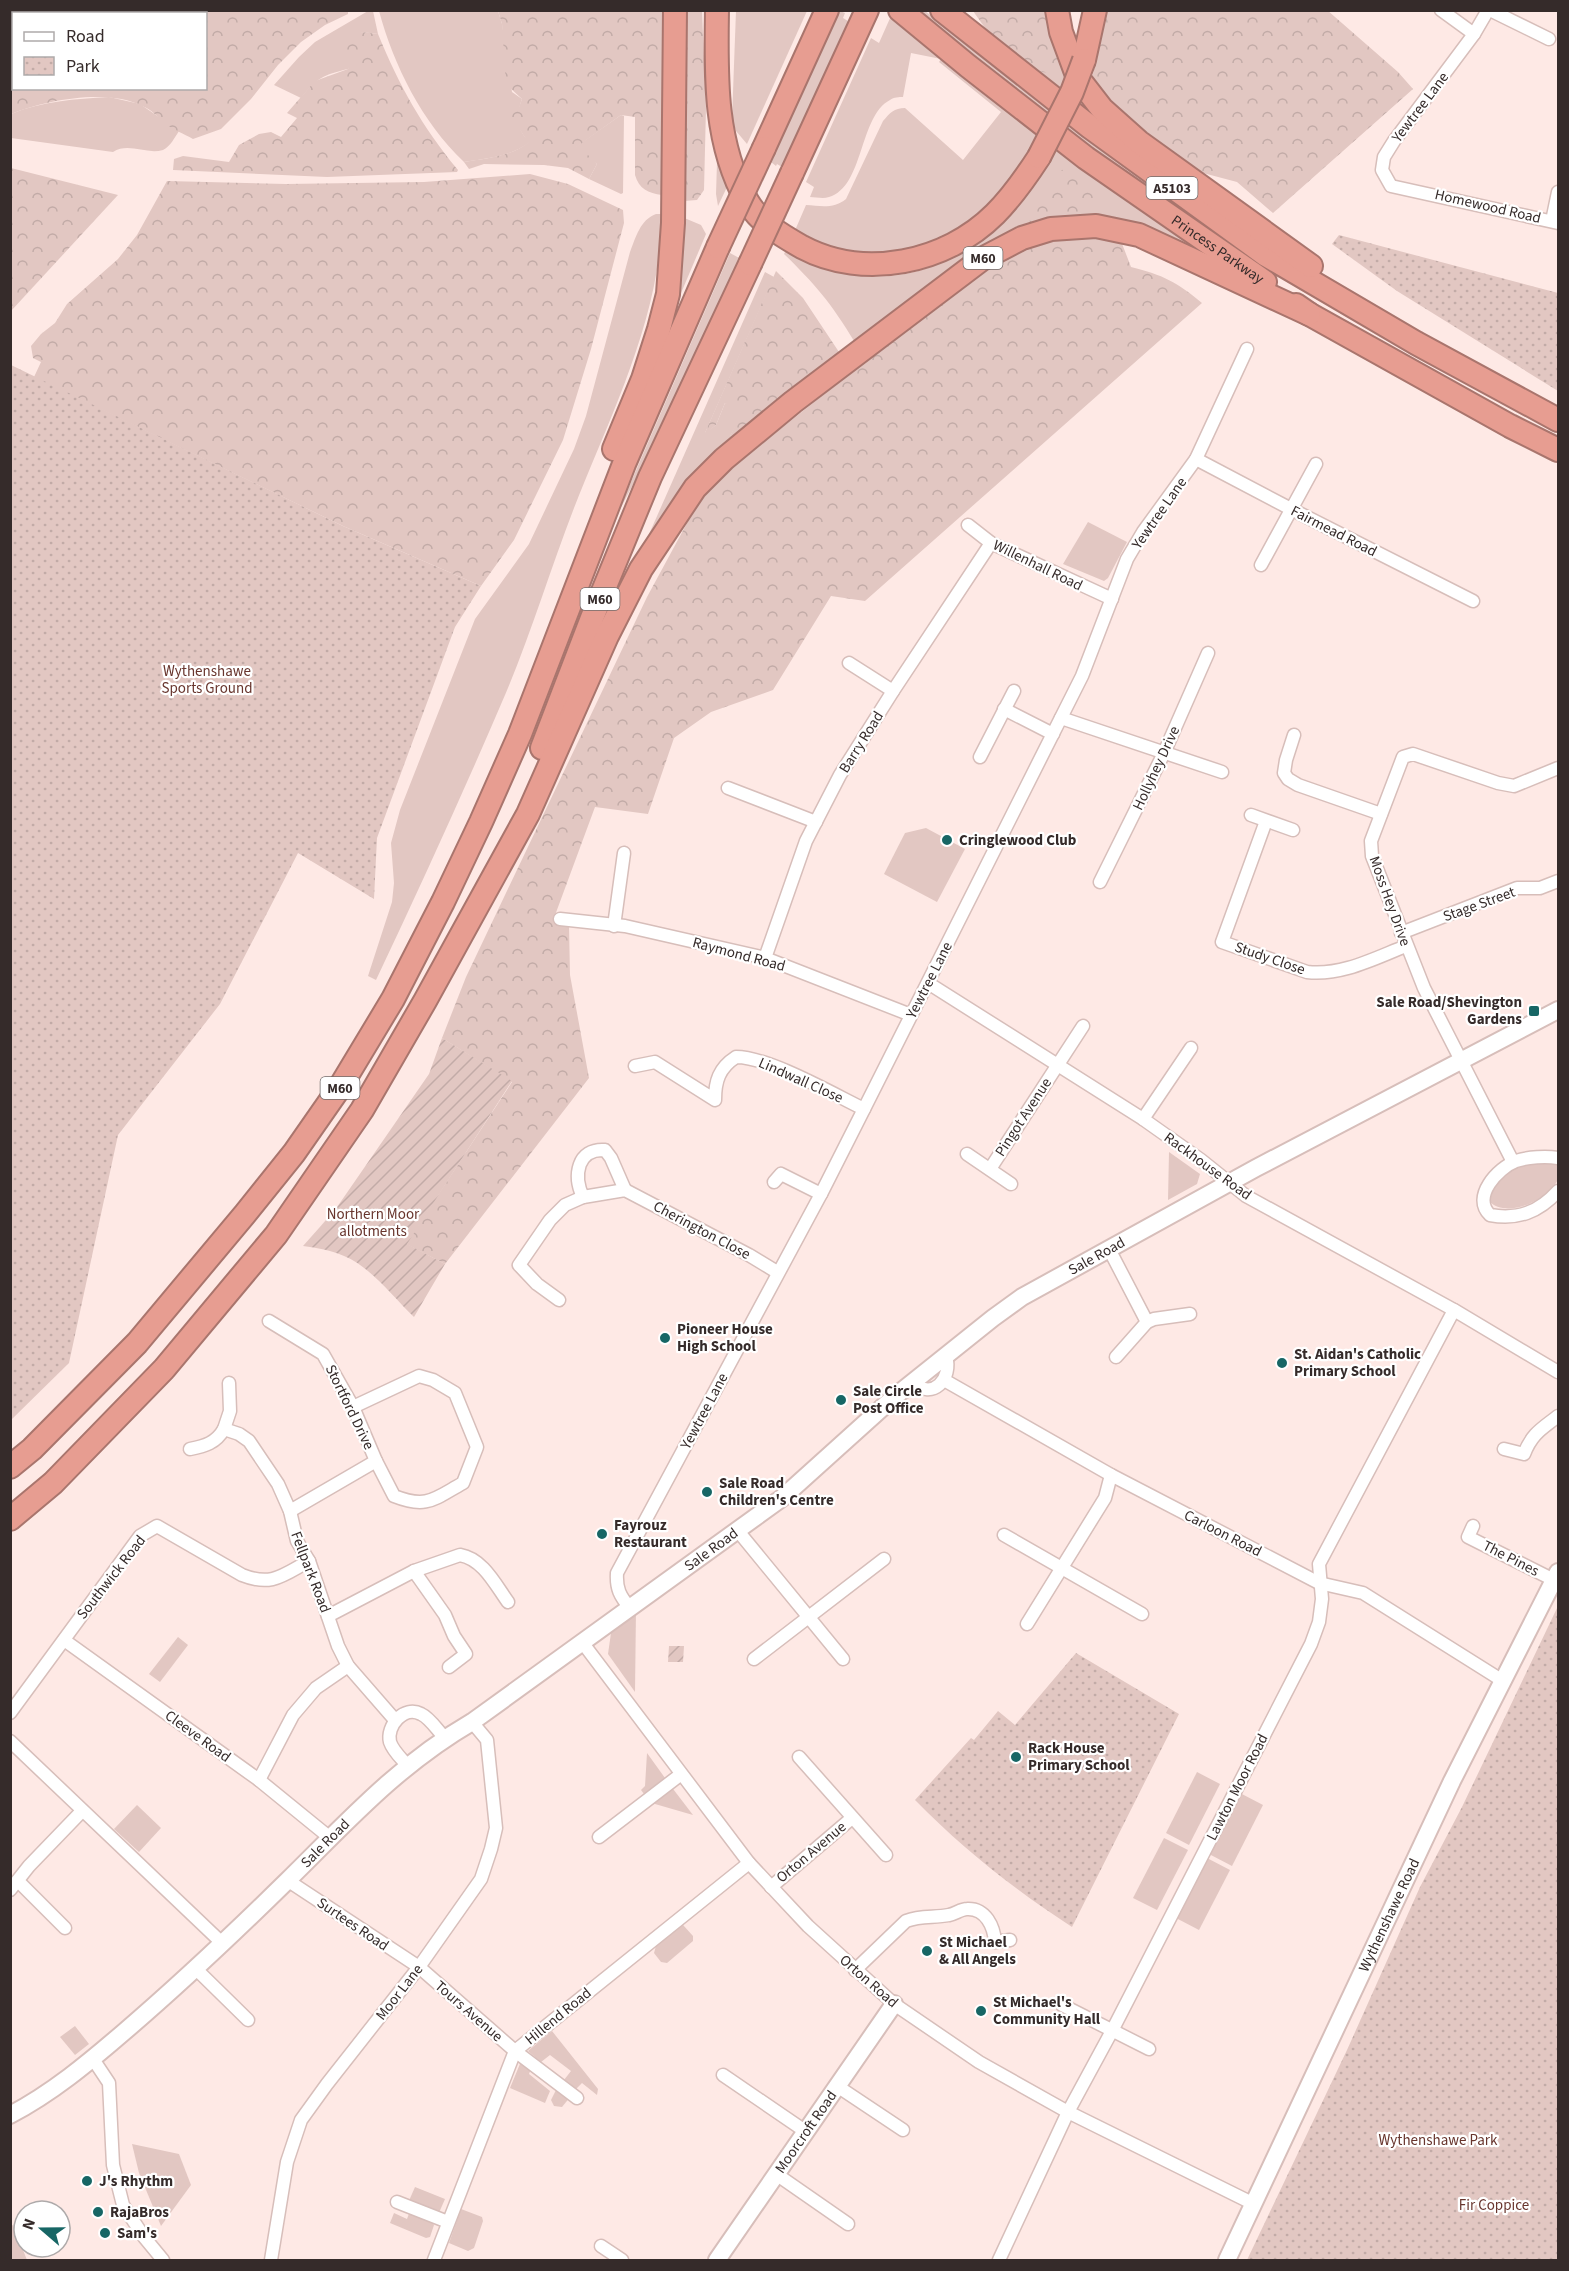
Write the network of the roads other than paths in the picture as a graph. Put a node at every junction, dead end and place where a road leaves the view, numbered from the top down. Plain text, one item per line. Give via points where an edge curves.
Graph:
1 (675, 10) edge
2 (717, 10) edge
3 (826, 10) edge
4 (900, 10) edge
5 (942, 10) edge
6 (1058, 10) edge
7 (1095, 10) edge
8 (1441, 10) edge
9 (1489, 10) edge
10 (863, 20) edge
11 (1474, 34) junction
12 (1549, 39) dead end
13 (1417, 190) joint
14 (1558, 192) edge
15 (1555, 221) edge
16 (1309, 314) junction
17 (1416, 343) junction
18 (1247, 349) dead end
19 (1558, 420) edge
20 (1558, 450) edge
21 (1196, 459) junction
22 (1316, 464) dead end
23 (1291, 509) junction
24 (968, 525) dead end
25 (992, 543) junction
26 (1262, 565) dead end
27 (1112, 600) junction
28 (1473, 601) dead end
29 (558, 634) junction
30 (1208, 653) dead end
31 (849, 663) dead end
32 (893, 691) junction
33 (1014, 691) dead end
34 (1004, 709) junction
35 (1061, 718) junction
36 (1053, 734) junction
37 (1294, 735) dead end
38 (1164, 753) junction
39 (980, 757) dead end
40 (1558, 768) edge
41 (1222, 772) dead end
42 (728, 788) dead end
43 (1381, 814) junction
44 (1251, 815) dead end
45 (1266, 820) junction
46 (816, 822) junction
47 (1293, 830) dead end
48 (624, 853) dead end
49 (1558, 881) edge
50 (1100, 882) dead end
51 (560, 919) dead end
52 (614, 926) junction
53 (1401, 933) junction
54 (460, 939) junction
55 (1407, 946) junction
56 (765, 958) junction
57 (928, 983) junction
58 (1558, 1010) edge
59 (911, 1015) junction
60 (1083, 1026) dead end
61 (1191, 1048) dead end
62 (1463, 1060) junction
63 (1056, 1065) junction
64 (635, 1066) dead end
65 (864, 1109) junction
66 (1143, 1119) junction
67 (967, 1154) dead end
68 (1558, 1158) edge
69 (1513, 1162) junction
70 (990, 1169) junction
71 (774, 1182) dead end
72 (1228, 1183) junction
73 (1011, 1184) dead end
74 (625, 1190) junction
75 (1558, 1191) edge
76 (821, 1194) junction
77 (583, 1197) junction
78 (1109, 1249) junction
79 (777, 1272) junction
80 (559, 1300) dead end
81 (1454, 1310) junction
82 (1190, 1314) dead end
83 (269, 1320) dead end
84 (1147, 1322) junction
85 (946, 1356) junction
86 (1116, 1357) dead end
87 (1558, 1372) edge
88 (944, 1380) junction
89 (913, 1382) junction
90 (230, 1383) dead end
91 (353, 1407) junction
92 (1558, 1416) edge
93 (224, 1429) junction
94 (190, 1449) dead end
95 (1503, 1449) dead end
96 (376, 1461) junction
97 (10, 1467) edge
98 (1111, 1475) junction
99 (290, 1511) junction
100 (10, 1518) edge
101 (738, 1531) junction
102 (1004, 1535) dead end
103 (1468, 1536) dead end
104 (884, 1560) dead end
105 (309, 1561) junction
106 (1063, 1568) junction
107 (414, 1571) junction
108 (1556, 1576) edge
109 (1319, 1583) junction
110 (508, 1602) dead end
111 (630, 1608) junction
112 (1142, 1614) dead end
113 (328, 1616) junction
114 (808, 1617) junction
115 (1027, 1624) dead end
116 (64, 1640) junction
117 (582, 1642) junction
118 (754, 1659) dead end
119 (843, 1659) dead end
120 (348, 1666) junction
121 (449, 1667) dead end
122 (1503, 1681) junction
123 (10, 1713) edge
124 (395, 1720) junction
125 (472, 1722) junction
126 (445, 1738) junction
127 (10, 1741) edge
128 (799, 1757) dead end
129 (407, 1765) junction
130 (680, 1775) junction
131 (259, 1780) junction
132 (82, 1811) junction
133 (852, 1818) junction
134 (329, 1837) junction
135 (599, 1837) dead end
136 (886, 1855) dead end
137 (748, 1863) junction
138 (287, 1881) junction
139 (14, 1886) edge
140 (771, 1887) junction
141 (65, 1928) dead end
142 (1010, 1940) dead end
143 (221, 1942) junction
144 (418, 1967) junction
145 (195, 1968) junction
146 (855, 1970) junction
147 (894, 2004) junction
148 (1062, 2005) dead end
149 (248, 2020) dead end
150 (1113, 2030) junction
151 (1149, 2049) dead end
152 (515, 2051) junction
153 (93, 2059) junction
154 (723, 2075) dead end
155 (837, 2086) junction
156 (577, 2098) dead end
157 (1068, 2112) junction
158 (10, 2115) edge
159 (903, 2130) dead end
160 (805, 2131) junction
161 (776, 2174) junction
162 (397, 2202) dead end
163 (1254, 2204) junction
164 (448, 2222) junction
165 (848, 2224) dead end
166 (601, 2246) dead end
167 (163, 2260) edge
168 (271, 2260) edge
169 (434, 2260) edge
170 (622, 2260) edge
171 (717, 2260) edge
172 (999, 2260) edge
173 (1227, 2260) edge

1 - 29 highway, M60 via 674,188 668,294 643,379 606,468
2 - 7 highway, M60, bridge via 716,59 723,136 747,201 763,222 814,253 869,264 909,261 958,243 995,215 1018,189 1061,116 1084,60
3 - 29 highway, M60, bridge via 624,464
4 - 16 highway, Princess Parkway / A5103 via 1086,158
5 - 17 highway, Princess Parkway / A5103 via 1099,133 1266,255
6 - 17 highway via 1060,32 1078,78 1116,123
8 - 11 street
9 - 11 street, Yewtree Lane
9 - 12 street
10 - 54 highway, M60, bridge via 646,488 546,740
11 - 13 street, Yewtree Lane via 1384,157 1382,170 1391,186
13 - 15 street, Homewood Road
14 - 15 street
16 - 20 highway, Princess Parkway / A5103
16 - 54 highway, M60 via 1125,231 1096,226 1066,226 1022,238 982,259 766,423 695,488 641,569 528,814
17 - 19 highway, Princess Parkway / A5103
18 - 21 street, Yewtree Lane
21 - 23 street, Fairmead Road
21 - 27 street, Yewtree Lane via 1143,532 1127,559
22 - 23 street
23 - 26 street
23 - 28 street, Fairmead Road
24 - 25 street, Willenhall Road
25 - 27 street, Willenhall Road
25 - 32 street, Barry Road
27 - 35 street, Yewtree Lane
29 - 97 highway, M60 via 520,734 472,842 419,951 340,1087 294,1153 137,1343
30 - 38 street, Hollyhey Drive
31 - 32 street
32 - 46 street, Barry Road via 840,775
33 - 34 street
34 - 36 street
34 - 39 street
35 - 36 street, Yewtree Lane
35 - 38 street
36 - 57 street, Yewtree Lane
37 - 43 street via 1284,773 1288,779
38 - 41 street
38 - 50 street, Hollyhey Drive
40 - 43 street, Moss Hey Drive via 1514,786 1413,754 1402,757
42 - 46 street
43 - 53 street, Moss Hey Drive via 1371,841 1372,856
44 - 45 street
45 - 47 street
45 - 55 street, Study Close via 1222,942 1322,974
46 - 56 street, Barry Road
48 - 52 street
49 - 53 street, Stage Street via 1540,888 1517,888
51 - 52 street, Raymond Road
52 - 56 street, Raymond Road
53 - 55 street, Moss Hey Drive
54 - 100 highway, M60 via 362,1110 276,1235 164,1369 53,1483
55 - 62 street, Moss Hey Drive via 1424,988
56 - 59 street, Raymond Road
57 - 59 street, Yewtree Lane
57 - 63 street, Rackhouse Road
58 - 62 main road, Sale Road
59 - 65 street, Yewtree Lane
60 - 63 street, Pingot Avenue
61 - 66 street
62 - 69 street, Moss Hey Drive
62 - 72 main road, Sale Road
63 - 66 street, Rackhouse Road
63 - 70 street, Pingot Avenue
64 - 65 street, Lindwall Close via 655,1062 715,1100 720,1071 736,1057 748,1057
65 - 76 street, Yewtree Lane
66 - 72 street, Rackhouse Road
67 - 70 street, Pingot Avenue
68 - 69 street
69 - 75 street via 1483,1194 1483,1205 1490,1215 1524,1216
70 - 73 street, Pingot Avenue
71 - 76 street via 781,1174
72 - 78 main road, Sale Road
72 - 81 street, Rackhouse Road
74 - 77 street
74 - 77 street via 611,1158 605,1150 595,1149 587,1153 579,1166 578,1184
74 - 79 street, Cherington Close
76 - 79 street, Yewtree Lane
77 - 80 street via 565,1205 550,1220 519,1265
78 - 84 street
78 - 85 main road, Sale Road via 1022,1298
79 - 111 street, Yewtree Lane via 617,1573 619,1594
81 - 87 street, Rackhouse Road
81 - 109 street, Lawton Moor Road via 1319,1564
82 - 84 street
83 - 91 street, Stortford Drive via 323,1354
84 - 86 street
85 - 88 street
85 - 89 main road, Sale Road
88 - 89 street via 927,1389
88 - 98 street, Carloon Road
89 - 101 main road, Sale Road via 782,1498
90 - 93 street via 230,1411
91 - 96 street, Stortford Drive
91 - 96 street via 419,1376 433,1380 455,1393 477,1447 463,1484 426,1503 394,1496
92 - 95 street via 1541,1427 1524,1454
93 - 94 street via 206,1446
93 - 99 street, Fellpark Road via 249,1441 278,1484
96 - 99 street, Stortford Drive
98 - 106 street via 1105,1498
98 - 109 street, Carloon Road
99 - 105 street, Fellpark Road via 297,1541
101 - 111 main road, Sale Road
101 - 114 street
102 - 106 street
103 - 108 street, The Pines
104 - 114 street
105 - 113 street, Fellpark Road
105 - 116 street, Southwick Road via 272,1581 256,1581 157,1526 140,1536
106 - 112 street
106 - 115 street
107 - 110 street via 451,1556 467,1556 483,1567
107 - 113 street
107 - 121 street via 466,1654
108 - 122 main road, Wythenshawe Road
109 - 122 street, Carloon Road via 1363,1593
109 - 150 street, Lawton Moor Road via 1319,1622 1311,1644
111 - 117 main road, Sale Road
113 - 120 street, Fellpark Road
114 - 118 street
114 - 119 street
116 - 123 street, Southwick Road
116 - 131 street, Cleeve Road
117 - 125 main road, Sale Road
117 - 130 street, Orton Road
120 - 124 street, Fellpark Road
120 - 131 street via 316,1688 293,1715
122 - 163 main road, Wythenshawe Road via 1452,1781
124 - 126 street via 403,1714 422,1714
124 - 129 street via 389,1740
125 - 126 main road, Sale Road
125 - 144 street, Moor Lane via 487,1740 495,1828 491,1849 481,1879
126 - 129 main road, Sale Road
127 - 132 street
128 - 133 street, Orton Avenue
129 - 134 main road, Sale Road
130 - 135 street
130 - 137 street, Orton Road
131 - 134 street, Cleeve Road
132 - 139 street
132 - 143 street
133 - 136 street, Orton Avenue
133 - 140 street, Orton Avenue
134 - 138 main road, Sale Road
137 - 140 street, Orton Road
137 - 152 street, Hillend Road
138 - 143 main road, Sale Road
138 - 144 street, Surtees Road
139 - 141 street
140 - 146 street, Orton Road
142 - 146 street via 995,1942 989,1920 966,1908 951,1915 916,1917 906,1921
143 - 145 main road, Sale Road
144 - 152 street, Tours Avenue
144 - 168 street, Moor Lane via 301,2120 287,2162
145 - 149 street
145 - 153 main road, Sale Road
146 - 147 street, Orton Road
147 - 155 main road, Moorcroft Road
147 - 157 street, Orton Road via 979,2062
148 - 150 street
150 - 151 street
150 - 157 street, Lawton Moor Road
152 - 156 street, Tours Avenue
152 - 164 street, Hillend Road
153 - 158 main road, Sale Road via 59,2086
153 - 167 street via 109,2083 113,2165 123,2205
154 - 160 street
155 - 159 street
155 - 160 main road, Moorcroft Road
157 - 163 street, Orton Road
157 - 172 street, Lawton Moor Road
160 - 161 main road, Moorcroft Road
161 - 165 street
161 - 171 main road, Moorcroft Road
162 - 164 street
163 - 173 main road, Wythenshawe Road
164 - 169 street, Hillend Road
166 - 170 street

